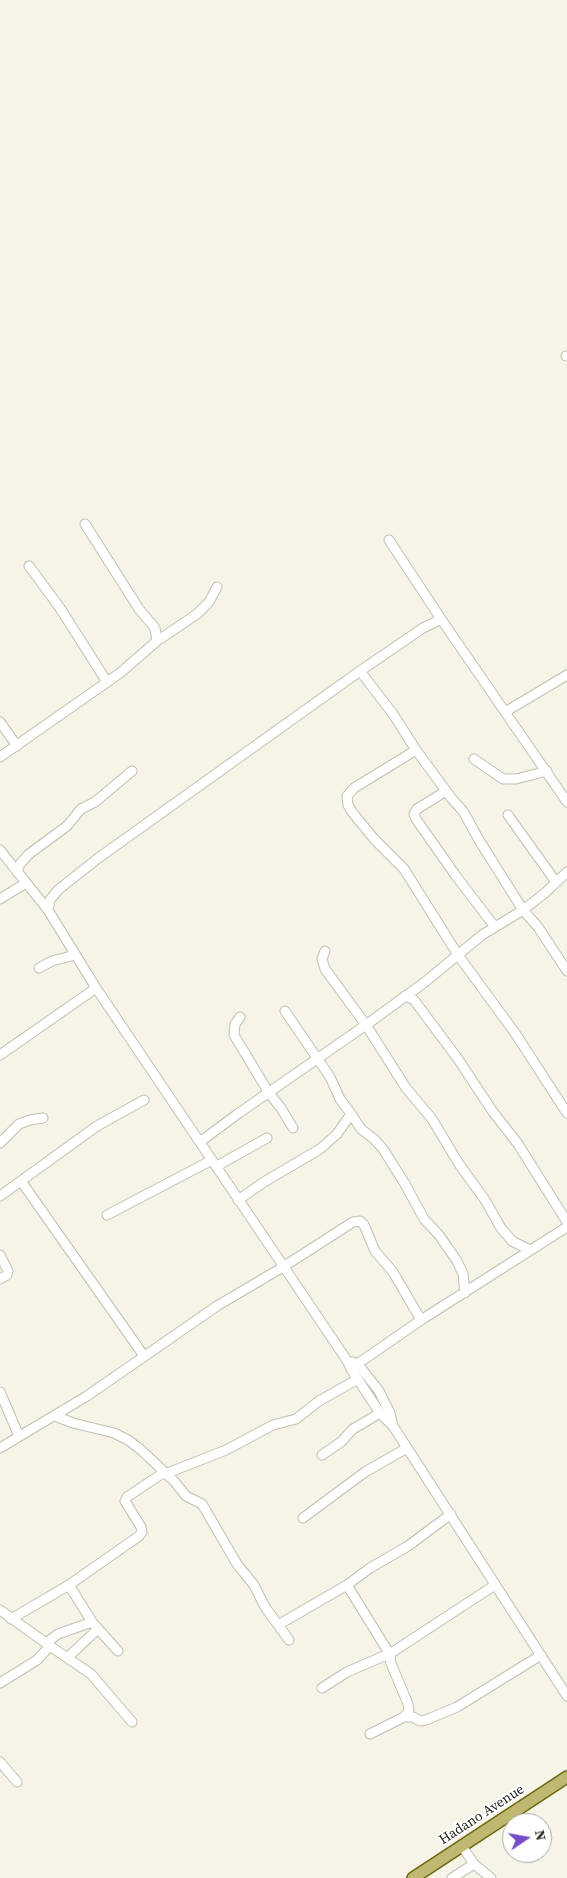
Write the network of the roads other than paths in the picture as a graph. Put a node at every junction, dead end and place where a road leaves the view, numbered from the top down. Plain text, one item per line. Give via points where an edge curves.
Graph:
1 (85, 524) dead end
2 (389, 540) dead end
3 (29, 566) dead end
4 (217, 587) dead end
5 (441, 619) junction
6 (157, 641) junction
7 (360, 671) junction
8 (567, 675) edge
9 (106, 682) junction
10 (505, 712) junction
11 (0, 722) edge
12 (17, 746) junction
13 (416, 750) junction
14 (0, 757) edge
15 (474, 759) dead end
16 (132, 771) dead end
17 (547, 771) junction
18 (563, 789) edge
19 (446, 791) junction
20 (567, 802) edge
21 (508, 815) dead end
22 (0, 850) edge
23 (3, 862) edge
24 (16, 872) junction
25 (567, 872) edge
26 (556, 882) junction
27 (26, 883) junction
28 (0, 899) edge
29 (46, 901) junction
30 (523, 910) junction
31 (495, 927) junction
32 (325, 952) dead end
33 (75, 955) junction
34 (462, 956) junction
35 (39, 968) dead end
36 (567, 971) edge
37 (96, 988) junction
38 (416, 988) junction
39 (405, 996) junction
40 (414, 1000) junction
41 (285, 1011) dead end
42 (240, 1017) dead end
43 (366, 1025) junction
44 (0, 1055) edge
45 (317, 1059) junction
46 (269, 1093) junction
47 (144, 1100) dead end
48 (567, 1113) edge
49 (351, 1114) junction
50 (42, 1118) dead end
51 (293, 1128) dead end
52 (267, 1138) dead end
53 (201, 1141) junction
54 (0, 1143) edge
55 (215, 1163) junction
56 (21, 1181) junction
57 (0, 1196) edge
58 (238, 1200) junction
59 (108, 1214) dead end
60 (567, 1222) edge
61 (567, 1227) edge
62 (530, 1250) junction
63 (0, 1255) edge
64 (283, 1267) junction
65 (0, 1279) edge
66 (465, 1293) junction
67 (421, 1320) junction
68 (144, 1356) junction
69 (352, 1365) junction
70 (358, 1379) junction
71 (0, 1393) edge
72 (380, 1414) junction
73 (55, 1416) junction
74 (393, 1426) junction
75 (19, 1436) junction
76 (0, 1448) edge
77 (407, 1448) junction
78 (322, 1456) dead end
79 (164, 1474) junction
80 (451, 1514) junction
81 (303, 1518) dead end
82 (347, 1585) junction
83 (495, 1585) junction
84 (69, 1586) junction
85 (0, 1610) edge
86 (11, 1618) junction
87 (278, 1625) junction
88 (95, 1626) junction
89 (289, 1640) dead end
90 (48, 1645) junction
91 (118, 1652) dead end
92 (390, 1653) junction
93 (540, 1655) junction
94 (67, 1658) junction
95 (0, 1683) edge
96 (322, 1688) dead end
97 (567, 1696) edge
98 (409, 1714) junction
99 (132, 1722) dead end
100 (370, 1734) dead end
101 (0, 1762) edge
102 (567, 1777) edge
103 (17, 1782) dead end
104 (462, 1846) junction
105 (474, 1864) junction
106 (413, 1878) edge
107 (452, 1878) edge
108 (491, 1878) edge

1 - 6 street via 139,609 155,628
2 - 5 street
3 - 9 street via 60,608
4 - 6 street via 202,609
5 - 7 street
5 - 10 street
6 - 9 street
7 - 13 street
7 - 29 street via 97,859
8 - 10 street
9 - 12 street
10 - 17 street
11 - 12 street
12 - 14 street
13 - 19 street
13 - 34 street via 354,788 347,796 348,805 375,840 404,869
15 - 17 street via 503,779
16 - 24 street via 29,854
17 - 18 street
18 - 20 street
19 - 30 street via 463,811
19 - 31 street via 416,809 414,814
21 - 26 street
22 - 23 street
23 - 24 street
24 - 27 street
25 - 26 street
26 - 30 street
27 - 28 street
27 - 29 street
29 - 33 street
30 - 31 street
30 - 36 street
31 - 34 street via 482,935
32 - 43 street via 322,960 325,969
33 - 35 street
33 - 37 street
34 - 38 street
34 - 48 street
37 - 44 street
37 - 53 street
38 - 39 street
38 - 40 street
39 - 40 street
39 - 43 street
40 - 60 street via 518,1144
41 - 45 street
42 - 46 street via 235,1024 234,1035
43 - 45 street
43 - 62 street via 406,1088 432,1119 501,1228 512,1241
45 - 46 street
45 - 49 street
46 - 51 street
46 - 53 street
47 - 56 street via 97,1126
49 - 58 street via 337,1134 320,1149
49 - 66 street via 382,1149 424,1219 457,1261 463,1274
50 - 54 street via 19,1124
52 - 55 street
53 - 55 street
55 - 58 street
55 - 59 street
56 - 57 street
56 - 68 street
58 - 64 street
61 - 62 street
62 - 66 street
63 - 65 street via 8,1270 7,1275
64 - 67 street via 347,1225 360,1221
64 - 68 street via 217,1306
64 - 69 street
66 - 67 street
67 - 69 street
68 - 73 street
69 - 70 street
69 - 74 street via 368,1376 379,1391
70 - 72 street
70 - 79 street via 319,1401 296,1419 273,1425 226,1450
71 - 75 street
72 - 74 street
72 - 78 street via 353,1429
73 - 75 street
73 - 79 street via 114,1432 140,1449
74 - 77 street
75 - 76 street
77 - 80 street
77 - 81 street via 365,1472
79 - 84 street via 125,1501 141,1527 139,1536
79 - 87 street via 189,1499 202,1504
80 - 82 street
80 - 83 street
82 - 87 street
82 - 92 street
83 - 92 street
83 - 93 street
84 - 86 street
84 - 88 street
85 - 86 street
86 - 90 street
87 - 89 street
88 - 90 street via 58,1634
88 - 91 street
88 - 94 street
90 - 94 street
90 - 95 street via 37,1660
92 - 96 street via 347,1672
92 - 98 street
93 - 97 street
93 - 98 street via 457,1708 426,1720 417,1720
94 - 99 street via 91,1674
98 - 100 street
101 - 103 street
102 - 104 main road, Hadano Avenue
104 - 105 street
104 - 106 main road, Hadano Avenue
105 - 107 street
105 - 108 street

